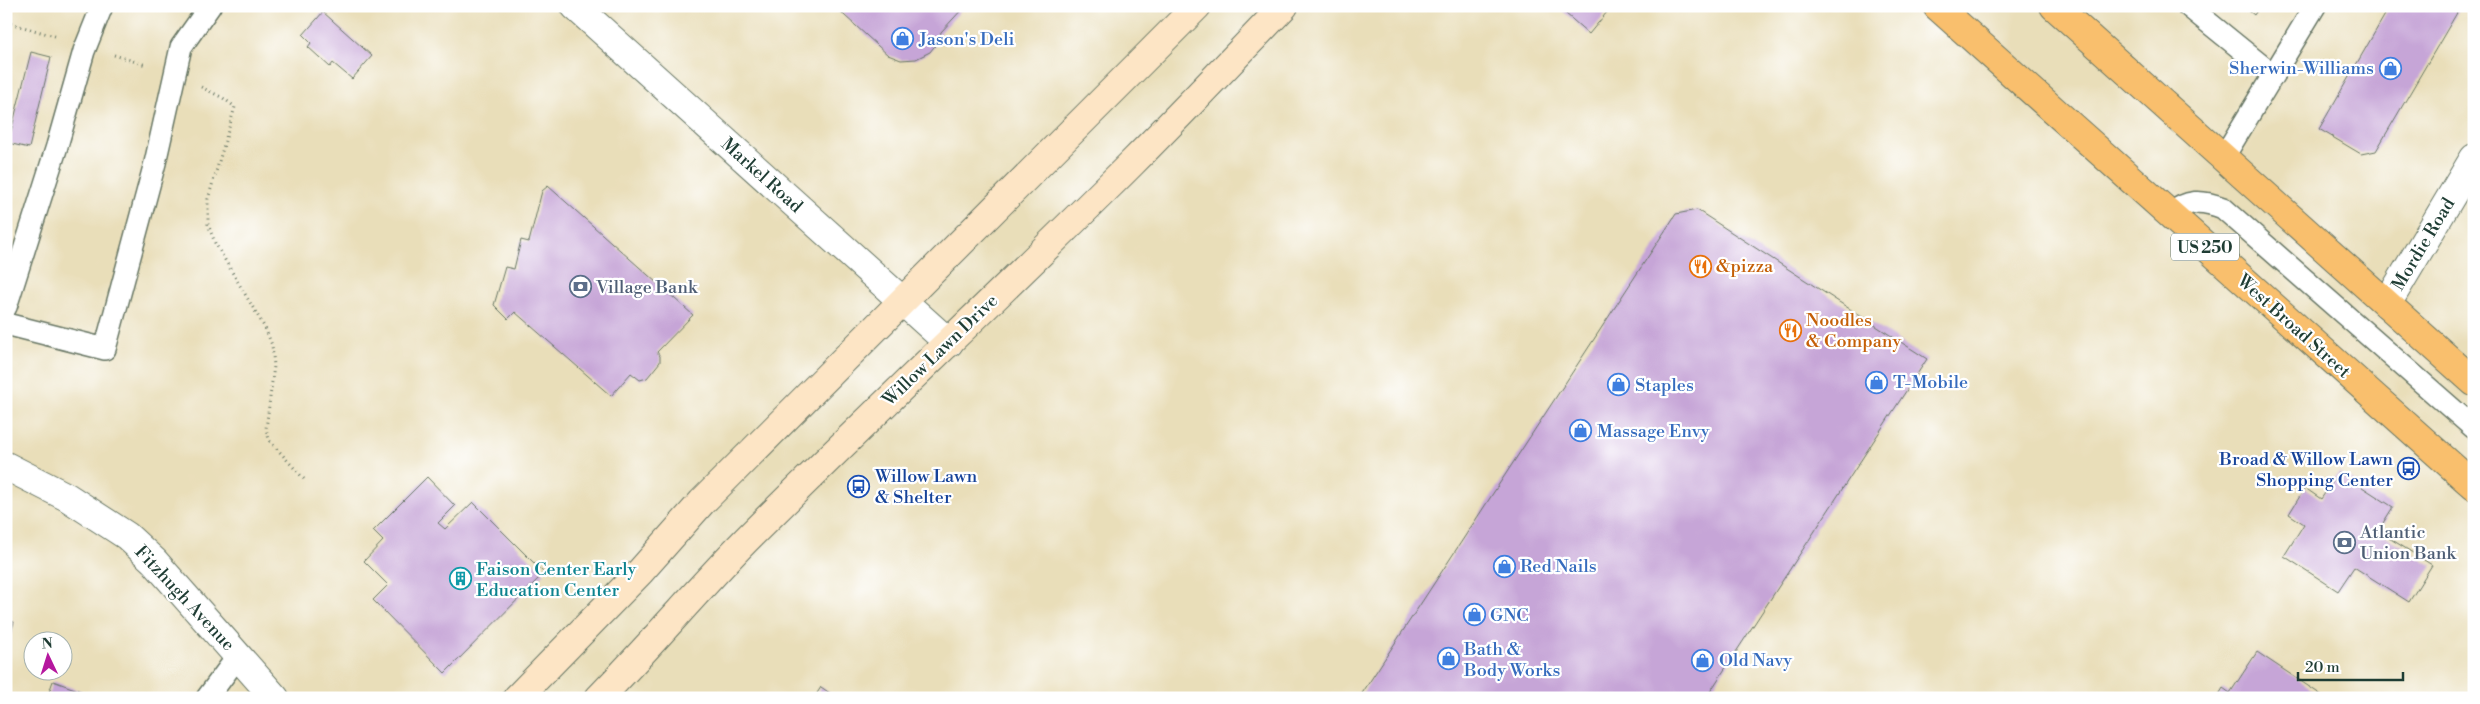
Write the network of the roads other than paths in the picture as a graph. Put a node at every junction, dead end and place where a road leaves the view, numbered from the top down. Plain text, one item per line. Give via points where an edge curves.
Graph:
1 (102, 6) edge
2 (210, 6) edge
3 (575, 6) edge
4 (1198, 6) edge
5 (1284, 6) edge
6 (1937, 6) edge
7 (2054, 6) edge
8 (2188, 6) edge
9 (2314, 6) edge
10 (2272, 75) junction
11 (2223, 158) junction
12 (2474, 158) edge
13 (2169, 215) junction
14 (902, 301) junction
15 (2387, 304) junction
16 (6, 307) edge
17 (6, 324) edge
18 (949, 343) junction
19 (2474, 382) edge
20 (2474, 428) edge
21 (6, 466) edge
22 (2474, 486) edge
23 (238, 656) junction
24 (207, 698) edge
25 (275, 698) edge
26 (517, 698) edge
27 (599, 698) edge

1 - 16 lane via 86,46
2 - 17 lane via 181,47 155,162 105,349
3 - 14 street, Markel Road
4 - 14 main road
5 - 18 main road, Willow Lawn Drive via 1131,164
6 - 13 main road, West Broad Street / US 250
7 - 11 main road
8 - 10 lane
9 - 10 lane
10 - 11 lane
11 - 15 main road
12 - 15 street, Mordie Road
13 - 20 lane via 2188,202 2200,201 2223,208
13 - 22 main road, West Broad Street / US 250
14 - 18 street, Markel Road
14 - 26 main road via 702,502 640,572
15 - 19 main road
18 - 27 main road, Willow Lawn Drive via 743,544
21 - 23 street, Fitzhugh Avenue via 67,496 127,536 154,561
23 - 24 lane
23 - 25 street, Fitzhugh Avenue

